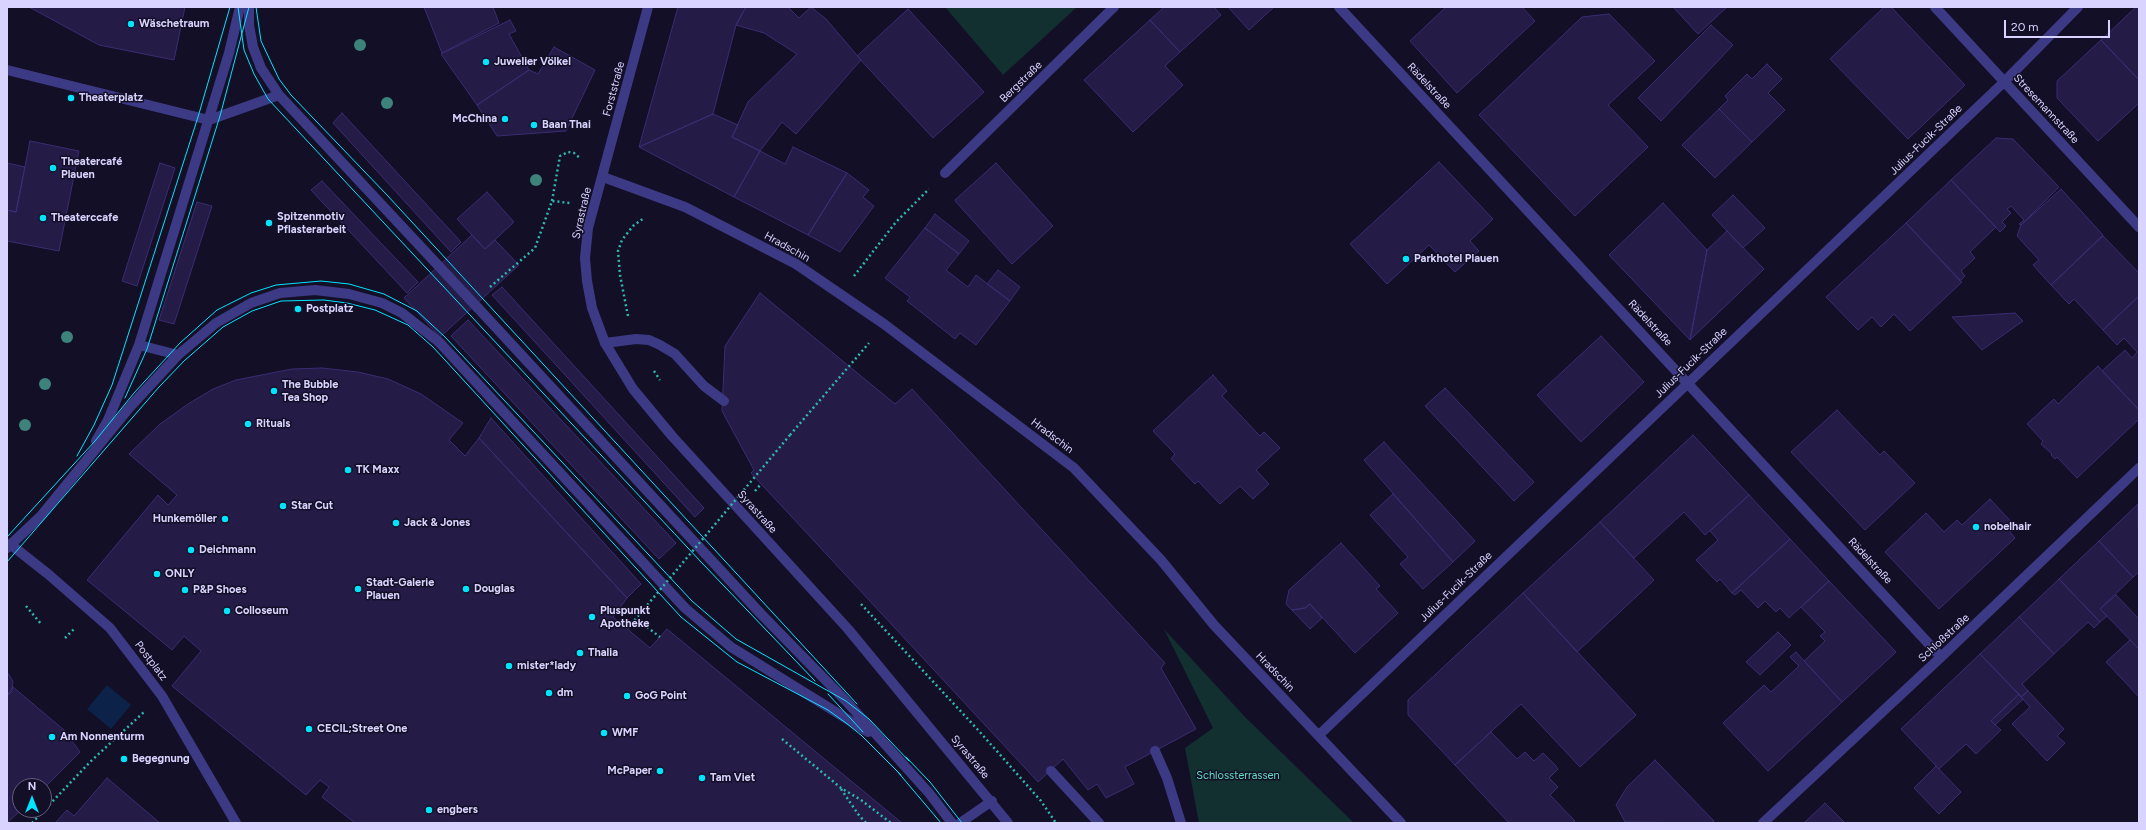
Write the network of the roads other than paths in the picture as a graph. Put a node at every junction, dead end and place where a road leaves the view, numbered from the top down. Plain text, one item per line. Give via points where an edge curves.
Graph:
1 (240, 7) edge
2 (249, 7) edge
3 (648, 7) edge
4 (1114, 7) edge
5 (1339, 7) edge
6 (1934, 7) edge
7 (2078, 7) edge
8 (7, 70) edge
9 (2004, 82) junction
10 (279, 95) junction
11 (209, 120) junction
12 (945, 173) road end
13 (603, 177) junction
14 (2139, 228) edge
15 (605, 343) junction
16 (139, 345) junction
17 (178, 355) junction
18 (1688, 382) junction
19 (724, 401) dead end
20 (84, 462) junction
21 (2139, 468) edge
22 (8, 546) edge
23 (1941, 657) junction
24 (1319, 735) junction
25 (877, 737) junction
26 (1155, 750) dead end
27 (1051, 771) dead end
28 (992, 801) junction
29 (236, 823) edge
30 (952, 823) edge
31 (960, 823) edge
32 (1008, 823) edge
33 (1099, 823) edge
34 (1181, 823) edge
35 (1401, 823) edge
36 (1762, 823) edge

1 - 11 street
2 - 10 street via 253,47 261,68
3 - 13 street, Forststraße
4 - 12 street, Bergstraße
5 - 18 street, Rädelstraße
6 - 9 street, Stresemannstraße
7 - 9 street, Julius-Fucik-Straße
8 - 11 street
9 - 14 street, Stresemannstraße
9 - 18 street, Julius-Fucik-Straße
10 - 11 street
10 - 25 street
11 - 16 street
13 - 15 street, Syrastraße via 588,228 586,266 592,308
13 - 24 street, Hradschin via 685,207 796,264 841,294 1074,468 1161,560 1214,625
15 - 19 street via 648,340 674,354 704,386
15 - 28 street, Syrastraße via 633,389 672,436 852,635
16 - 17 street
16 - 20 street via 108,420
17 - 20 street
17 - 25 street via 216,323 251,303 280,293 315,290 349,294 382,303 412,319 439,342 686,608 731,647
18 - 23 street, Rädelstraße
18 - 24 street, Julius-Fucik-Straße
20 - 22 street via 40,516
21 - 23 street, Schloßstraße
22 - 29 street, Postplatz via 48,574 110,628 162,696
23 - 36 street, Schloßstraße
24 - 35 street, Hradschin
25 - 30 street via 929,793
26 - 34 street
27 - 33 street
28 - 31 street
28 - 32 street, Syrastraße

